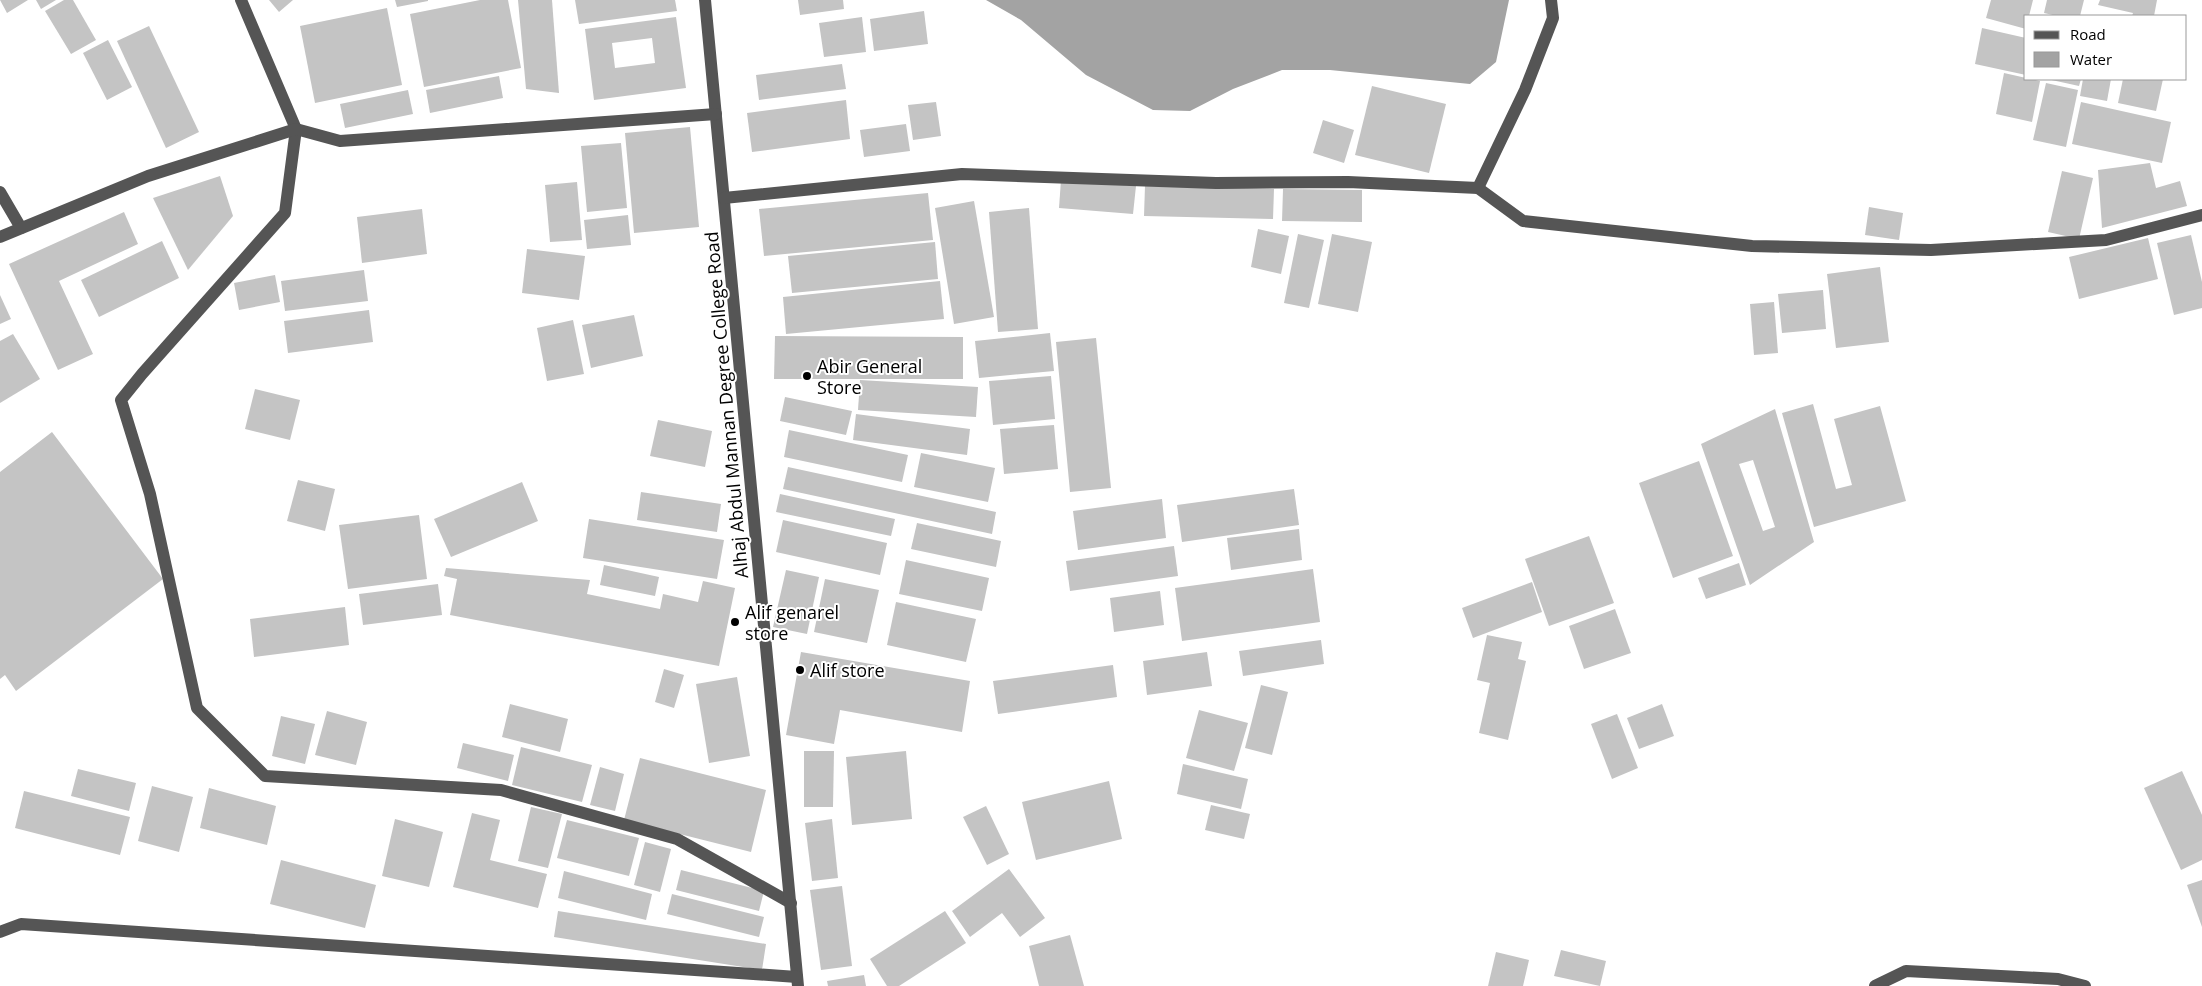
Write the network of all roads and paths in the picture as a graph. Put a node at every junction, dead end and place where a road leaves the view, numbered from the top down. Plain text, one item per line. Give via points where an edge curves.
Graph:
1 (242, 0) edge
2 (705, 0) edge
3 (1551, 0) edge
4 (716, 114) junction
5 (296, 130) junction
6 (1478, 188) junction
7 (0, 192) edge
8 (724, 198) junction
9 (2202, 215) edge
10 (21, 228) junction
11 (0, 237) edge
12 (790, 903) junction
13 (0, 932) edge
14 (798, 981) edge
15 (1875, 986) edge
16 (2085, 986) edge

1 - 5 street
2 - 4 street, Alhaj Abdul Mannan Degree College Road
3 - 6 street via 1553,18 1525,90
4 - 5 street via 340,141
4 - 8 street, Alhaj Abdul Mannan Degree College Road
5 - 10 street via 148,176
5 - 12 street via 285,213 121,400 150,494 197,708 265,776 501,790 678,839
6 - 8 street via 962,174
6 - 9 street via 1523,222 1752,246 1932,250 2106,240
7 - 10 street
8 - 12 street, Alhaj Abdul Mannan Degree College Road
10 - 11 street
12 - 14 street, Alhaj Abdul Mannan Degree College Road
13 - 14 street via 21,924
15 - 16 street via 1906,971 2058,979

